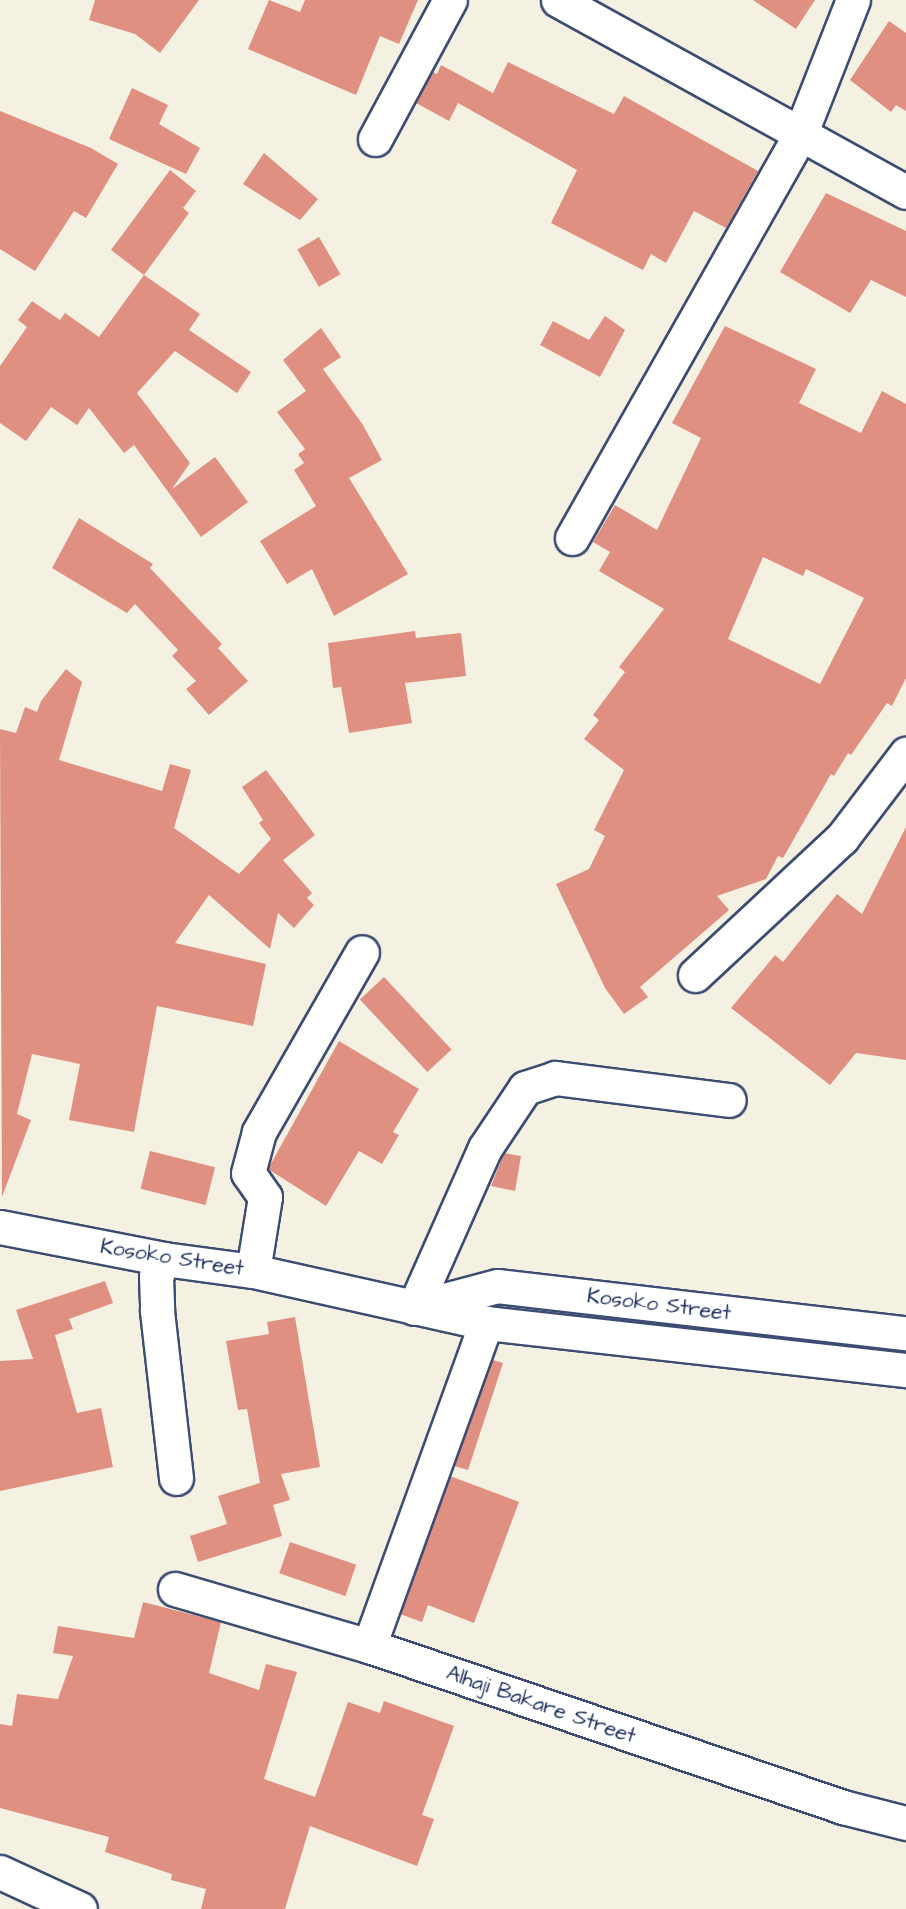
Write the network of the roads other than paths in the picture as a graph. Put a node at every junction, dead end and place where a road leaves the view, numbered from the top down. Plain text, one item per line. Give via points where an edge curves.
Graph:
1 (450, 0) edge
2 (558, 0) edge
3 (853, 0) edge
4 (800, 135) junction
5 (375, 139) dead end
6 (906, 192) edge
7 (572, 538) dead end
8 (906, 754) edge
9 (362, 952) dead end
10 (695, 975) dead end
11 (729, 1100) dead end
12 (0, 1227) edge
13 (164, 1259) junction
14 (253, 1271) junction
15 (414, 1308) junction
16 (486, 1323) junction
17 (906, 1333) edge
18 (906, 1370) edge
19 (177, 1478) dead end
20 (175, 1589) dead end
21 (369, 1647) junction
22 (906, 1823) edge
23 (0, 1872) edge
24 (80, 1909) edge

1 - 5 street
2 - 4 street
3 - 4 street
4 - 6 street
4 - 7 street
8 - 10 street via 842,838
9 - 14 street via 259,1132 248,1173 265,1197
11 - 15 street via 555,1078 525,1088 485,1148
12 - 13 street, Kosoko Street
13 - 14 street, Kosoko Street
13 - 19 street via 156,1276 157,1311
14 - 15 street, Kosoko Street
15 - 16 street, Kosoko Street
15 - 17 street, Kosoko Street via 497,1286
16 - 18 street, Kosoko Street
16 - 21 street
20 - 21 street, Alhaji Bakare Street
21 - 22 street, Alhaji Bakare Street via 843,1807
23 - 24 street

